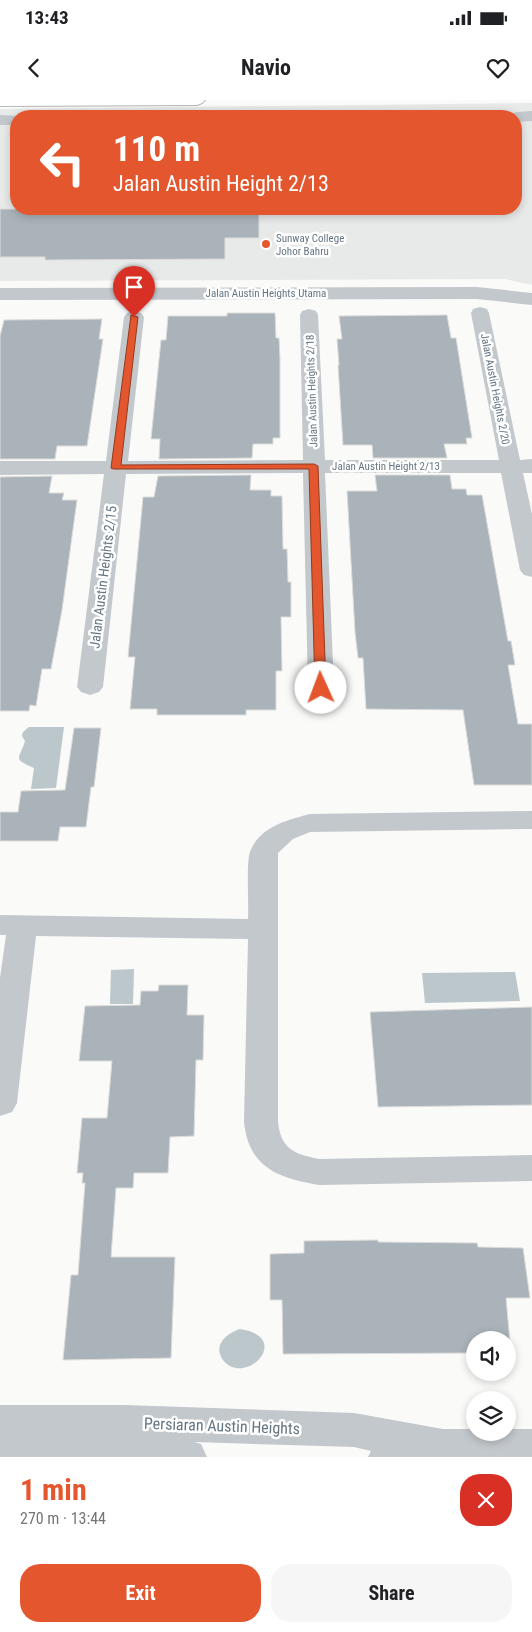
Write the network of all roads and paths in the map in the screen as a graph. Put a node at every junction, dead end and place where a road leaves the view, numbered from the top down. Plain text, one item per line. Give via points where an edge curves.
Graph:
1 (197, 100) edge
2 (0, 101) edge
3 (0, 294) edge
4 (532, 298) edge
5 (480, 312) dead end
6 (309, 315) dead end
7 (134, 317) dead end
8 (314, 466) junction
9 (521, 466) edge
10 (0, 468) edge
11 (116, 468) junction
12 (532, 570) edge
13 (90, 687) dead end
14 (321, 688) dead end
15 (532, 820) edge
16 (11, 926) edge
17 (262, 929) junction
18 (0, 1104) edge
19 (532, 1168) edge
20 (0, 1422) edge
21 (0, 1443) edge
22 (443, 1447) junction
23 (532, 1447) edge
24 (186, 1457) edge
25 (388, 1457) edge

1 - 2 main road
3 - 4 street, Jalan Austin Heights Utama via 468,293
5 - 9 street, Jalan Austin Heights 2/20
6 - 8 street, Jalan Austin Heights 2/18
7 - 11 street, Jalan Austin Heights 2/15
8 - 9 street, Jalan Austin Height 2/13
8 - 11 street, Jalan Austin Height 2/13
8 - 14 street, Jalan Austin Heights 2/18
9 - 12 street, Jalan Austin Heights 2/20
10 - 11 street, Jalan Austin Height 2/13
11 - 13 street, Jalan Austin Heights 2/15
15 - 17 street via 310,823 294,826 281,832 264,853
16 - 17 street
16 - 18 street
17 - 19 street via 261,1135 278,1159 295,1168 319,1172
20 - 22 street, Persiaran Austin Heights via 126,1422 354,1430
21 - 24 street via 27,1448 76,1450 140,1448
22 - 23 street, Persiaran Austin Heights
22 - 25 street, Persiaran Austin Heights

